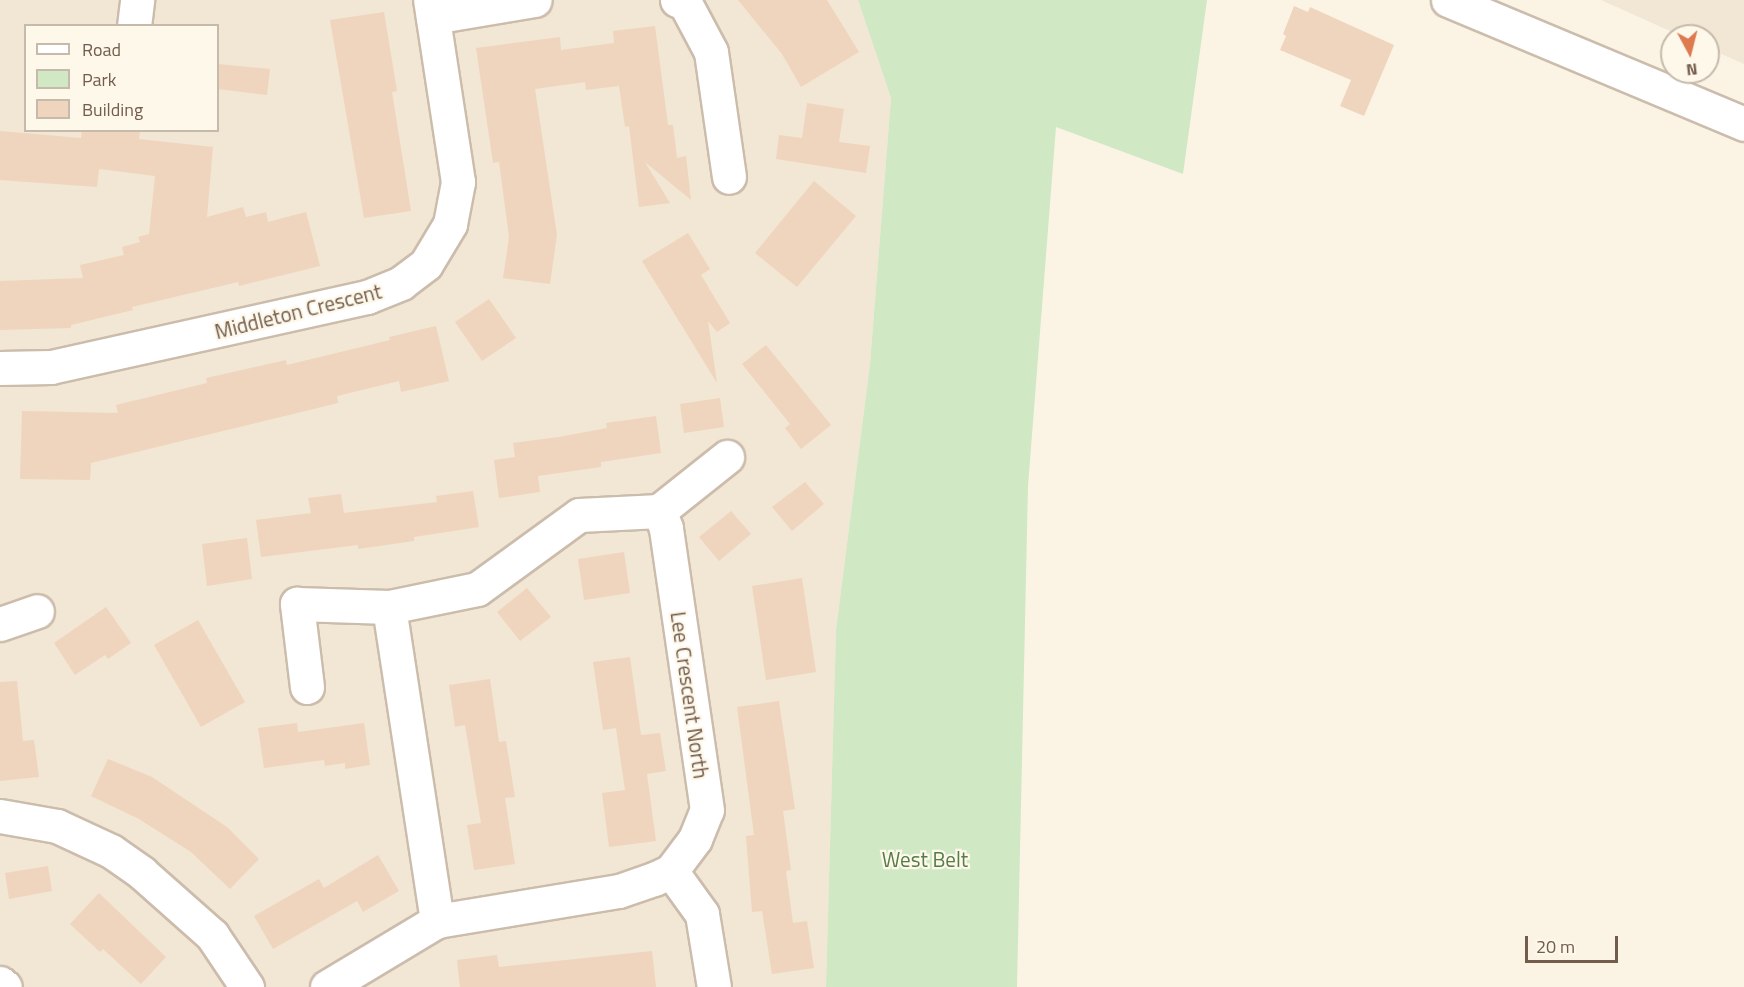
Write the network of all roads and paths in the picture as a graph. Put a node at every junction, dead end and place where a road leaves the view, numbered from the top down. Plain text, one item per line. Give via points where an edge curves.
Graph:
1 (137, 0) edge
2 (535, 0) edge
3 (677, 0) edge
4 (1448, 0) edge
5 (431, 8) edge
6 (134, 24) edge
7 (1744, 124) edge
8 (729, 177) dead end
9 (0, 368) edge
10 (728, 457) dead end
11 (658, 511) junction
12 (389, 607) junction
13 (37, 611) dead end
14 (0, 624) edge
15 (307, 687) dead end
16 (0, 816) edge
17 (671, 871) junction
18 (437, 921) junction
19 (0, 982) edge
20 (4, 987) edge
21 (247, 987) edge
22 (327, 987) edge
23 (714, 987) edge

1 - 6 street
2 - 5 street
3 - 8 street via 685,3 711,52
4 - 7 street
5 - 9 street, Middleton Crescent via 458,182 450,224 426,264 401,284 367,297 51,368
10 - 11 street
11 - 12 street via 579,514 477,589
11 - 17 street, Lee Crescent North via 666,528 707,810 695,839
12 - 15 street via 297,604
12 - 18 street
13 - 14 street
16 - 21 street via 57,826 111,851 212,934
17 - 18 street via 619,891
17 - 23 street via 702,914
18 - 22 street
19 - 20 street

